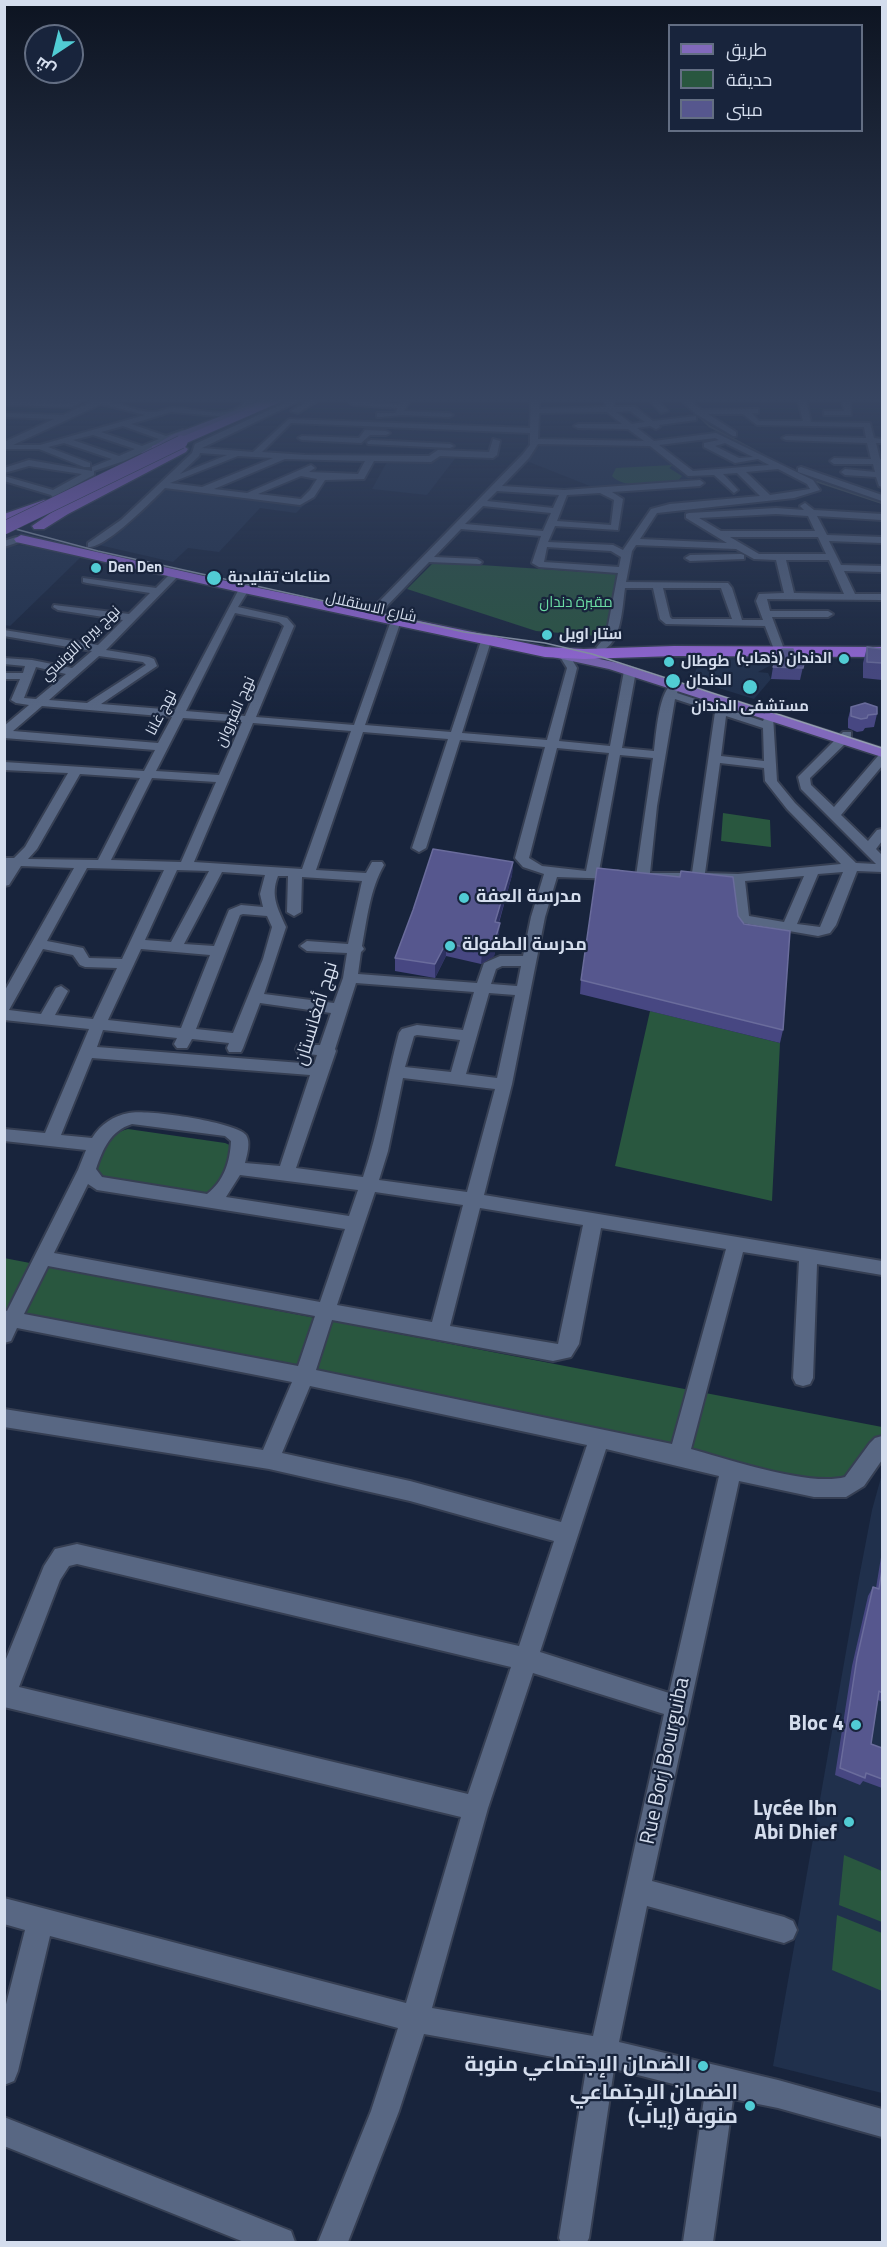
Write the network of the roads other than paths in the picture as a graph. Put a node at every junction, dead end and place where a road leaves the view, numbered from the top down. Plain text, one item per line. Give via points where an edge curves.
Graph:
1 (40, 505) edge
2 (65, 505) edge
3 (65, 505) edge
4 (75, 505) edge
5 (143, 505) edge
6 (477, 505) edge
7 (495, 505) edge
8 (559, 505) edge
9 (618, 505) edge
10 (694, 505) edge
11 (804, 505) edge
12 (684, 506) junction
13 (882, 506) edge
14 (556, 512) junction
15 (811, 512) junction
16 (830, 513) junction
17 (693, 514) junction
18 (882, 517) edge
19 (550, 524) junction
20 (458, 526) junction
21 (39, 527) junction
22 (8, 534) edge
23 (717, 534) junction
24 (822, 536) junction
25 (544, 539) junction
26 (882, 540) edge
27 (633, 542) junction
28 (91, 545) junction
29 (739, 547) junction
30 (626, 556) junction
31 (757, 557) junction
32 (780, 557) junction
33 (830, 557) junction
34 (690, 558) dead end
35 (427, 559) junction
36 (477, 562) dead end
37 (836, 568) junction
38 (882, 568) edge
39 (624, 570) junction
40 (175, 574) junction
41 (87, 580) dead end
42 (657, 584) junction
43 (620, 585) junction
44 (250, 586) junction
45 (158, 591) junction
46 (789, 595) junction
47 (851, 597) junction
48 (882, 597) edge
49 (57, 607) dead end
50 (232, 609) junction
51 (377, 610) junction
52 (828, 614) dead end
53 (132, 618) junction
54 (396, 618) junction
55 (768, 618) junction
56 (738, 623) junction
57 (4, 633) edge
58 (486, 641) junction
59 (99, 651) junction
60 (780, 651) junction
61 (882, 651) edge
62 (546, 652) junction
63 (597, 654) junction
64 (568, 656) junction
65 (4, 661) edge
66 (32, 663) junction
67 (635, 663) junction
68 (74, 672) junction
69 (4, 676) edge
70 (27, 676) junction
71 (672, 690) junction
72 (23, 702) junction
73 (38, 703) junction
74 (4, 706) edge
75 (90, 706) junction
76 (721, 711) junction
77 (178, 713) junction
78 (250, 719) junction
79 (769, 722) junction
80 (359, 729) junction
81 (4, 734) edge
82 (456, 736) junction
83 (844, 738) junction
84 (551, 744) junction
85 (882, 746) edge
86 (161, 747) junction
87 (616, 750) junction
88 (882, 753) edge
89 (660, 755) junction
90 (713, 759) junction
91 (882, 759) edge
92 (769, 765) junction
93 (4, 766) edge
94 (76, 770) junction
95 (148, 774) junction
96 (223, 779) junction
97 (836, 814) junction
98 (882, 832) edge
99 (419, 848) dead end
100 (869, 849) junction
101 (882, 862) edge
102 (11, 863) edge
103 (83, 863) junction
104 (103, 864) junction
105 (180, 866) junction
106 (852, 867) junction
107 (217, 868) junction
108 (882, 868) edge
109 (273, 871) junction
110 (302, 872) junction
111 (812, 872) junction
112 (551, 873) junction
113 (592, 874) junction
114 (643, 876) junction
115 (698, 877) junction
116 (738, 878) junction
117 (4, 882) edge
118 (270, 912) junction
119 (294, 912) dead end
120 (789, 927) junction
121 (39, 944) junction
122 (136, 944) junction
123 (176, 946) junction
124 (307, 946) dead end
125 (357, 949) junction
126 (219, 951) junction
127 (530, 961) junction
128 (126, 964) junction
129 (350, 978) junction
130 (481, 990) junction
131 (61, 991) dead end
132 (524, 991) junction
133 (256, 998) junction
134 (4, 1007) edge
135 (340, 1009) junction
136 (4, 1016) edge
137 (45, 1020) junction
138 (98, 1025) junction
139 (186, 1035) junction
140 (469, 1036) junction
141 (239, 1040) junction
142 (304, 1049) dead end
143 (328, 1051) junction
144 (86, 1052) junction
145 (176, 1059) junction
146 (230, 1063) junction
147 (320, 1070) junction
148 (396, 1072) junction
149 (457, 1078) junction
150 (504, 1084) junction
151 (4, 1135) edge
152 (51, 1139) junction
153 (95, 1145) junction
154 (235, 1168) junction
155 (87, 1170) junction
156 (286, 1173) junction
157 (368, 1185) junction
158 (475, 1200) junction
159 (210, 1201) junction
160 (593, 1221) junction
161 (354, 1224) junction
162 (736, 1245) junction
163 (808, 1256) junction
164 (43, 1258) junction
165 (882, 1268) edge
166 (327, 1312) junction
167 (7, 1324) edge
168 (439, 1331) junction
169 (304, 1376) junction
170 (803, 1378) dead end
171 (4, 1418) edge
172 (599, 1439) junction
173 (882, 1445) edge
174 (679, 1455) junction
175 (268, 1460) junction
176 (731, 1470) junction
177 (566, 1534) junction
178 (526, 1659) junction
179 (4, 1694) edge
180 (677, 1707) junction
181 (476, 1808) junction
182 (637, 1890) junction
183 (4, 1911) edge
184 (40, 1921) junction
185 (784, 1930) dead end
186 (415, 2019) junction
187 (603, 2052) junction
188 (4, 2071) edge
189 (720, 2082) junction
190 (882, 2123) edge
191 (4, 2131) edge
192 (574, 2238) dead end
193 (280, 2242) edge
194 (333, 2242) edge
195 (698, 2242) edge

1 - 22 highway
2 - 22 highway, bridge
3 - 22 highway, bridge
4 - 21 highway
5 - 28 street
6 - 20 street
7 - 14 street
8 - 14 street
9 - 19 street via 615,528
10 - 12 street
11 - 15 street
12 - 17 street
12 - 27 street via 657,510
13 - 16 street
14 - 19 street
15 - 16 street
15 - 17 street
15 - 24 street
16 - 18 street
17 - 23 street via 689,517
19 - 25 street
20 - 25 street
20 - 35 street
21 - 22 highway
21 - 22 highway, شارع الاستقلال via 29,518
21 - 28 highway, شارع الاستقلال via 48,535
22 - 40 highway, شارع الاستقلال
23 - 24 street
23 - 29 street
24 - 26 street
24 - 33 street
25 - 30 street via 613,548
25 - 39 street via 539,564
27 - 29 street
27 - 30 street
28 - 44 highway, شارع الاستقلال
29 - 31 street
30 - 39 street
31 - 32 street
31 - 34 street
32 - 33 street
32 - 46 street
33 - 37 street
35 - 36 street
35 - 51 street
37 - 38 street
37 - 47 street
39 - 43 street
40 - 44 highway, شارع الاستقلال
40 - 45 street, نهج بيرم التونسي
41 - 45 street
42 - 43 street
42 - 56 street via 724,585
42 - 56 street via 667,621
43 - 63 street via 611,637
44 - 50 street, نهج غانا
44 - 51 highway, شارع الاستقلال
44 - 54 highway, شارع الاستقلال
45 - 53 street, نهج بيرم التونسي
46 - 47 street
46 - 55 street via 763,596 761,601
47 - 48 street
49 - 53 street
50 - 77 street, نهج غانا
50 - 78 street, نهج القيروان via 283,620 290,626
51 - 54 highway, شارع الاستقلال
52 - 55 street
53 - 59 street, نهج بيرم التونسي
54 - 58 highway, شارع الاستقلال
54 - 64 highway, شارع الاستقلال via 489,634
54 - 80 street
55 - 56 street
55 - 60 street
57 - 59 street via 26,634
58 - 62 highway, شارع الاستقلال
58 - 82 street
59 - 68 street, نهج بيرم التونسي
59 - 75 street via 145,659 152,666
60 - 61 highway
60 - 63 highway
60 - 67 highway
62 - 63 highway, شارع الاستقلال
62 - 64 main road
63 - 64 highway, شارع الاستقلال
63 - 64 street
63 - 67 highway
63 - 67 main road
64 - 84 street
65 - 66 street
66 - 68 street
66 - 70 street
67 - 71 main road
67 - 83 main road
67 - 87 street
68 - 73 street, نهج بيرم التونسي
69 - 70 street
70 - 72 street via 17,700
71 - 76 street
71 - 79 main road
71 - 89 street
72 - 73 street
72 - 74 street
73 - 75 street
73 - 81 street, نهج بيرم التونسي
75 - 77 street
76 - 79 street
76 - 90 street
77 - 78 street
77 - 86 street, نهج غانا
78 - 80 street
78 - 96 street, نهج القيروان
79 - 83 main road
79 - 92 street
80 - 82 street
80 - 110 street
81 - 86 street
82 - 84 street
82 - 99 street
83 - 85 main road
83 - 88 main road
83 - 97 street via 803,781
84 - 87 street
84 - 112 street via 522,858 527,866
86 - 95 street, نهج غانا
87 - 89 street
87 - 113 street
89 - 114 street
90 - 92 street
90 - 115 street
91 - 97 street
92 - 106 street via 775,788
93 - 94 street
94 - 95 street
94 - 102 street via 30,849
95 - 96 street
95 - 104 street, نهج غانا
96 - 105 street, نهج القيروان
97 - 100 street
98 - 100 street
100 - 101 street
102 - 103 street
102 - 117 street
103 - 104 street
103 - 121 street
104 - 105 street
105 - 107 street
105 - 122 street, نهج القيروان
106 - 108 street
106 - 111 street
106 - 120 street via 825,930
107 - 109 street
107 - 123 street
109 - 110 street
109 - 118 street via 265,892
110 - 119 street via 294,884
110 - 125 street, نهج أفغانستان via 374,871 358,929
111 - 116 street
111 - 120 street
112 - 113 street
112 - 127 street
113 - 114 street
114 - 115 street
115 - 116 street
116 - 120 street via 742,919
118 - 126 street via 241,909 234,913
118 - 133 street via 279,927
121 - 128 street via 78,951 85,962
121 - 134 street
122 - 123 street
122 - 128 street, نهج القيروان
123 - 126 street
124 - 125 street
125 - 129 street, نهج أفغانستان
126 - 139 street
127 - 130 street via 494,962
127 - 132 street
128 - 138 street, نهج القيروان
129 - 130 street
129 - 135 street, نهج أفغانستان
130 - 132 street
130 - 140 street
131 - 137 street
132 - 150 street
133 - 135 street
133 - 141 street
135 - 143 street, نهج أفغانستان
136 - 137 street
137 - 138 street
138 - 139 street
138 - 144 street, نهج القيروان
139 - 141 street
139 - 145 street
140 - 148 street via 411,1030
140 - 149 street
141 - 146 street
142 - 143 street
143 - 147 street, نهج أفغانستان
144 - 145 street
144 - 152 street, نهج القيروان
145 - 146 street
146 - 147 street
147 - 156 street, نهج أفغانستان
148 - 149 street
148 - 157 street via 380,1151
149 - 150 street
150 - 158 street
151 - 152 street
152 - 153 street
153 - 154 street via 110,1127 132,1118 219,1128 240,1139
153 - 155 street
154 - 156 street
154 - 159 street via 223,1190
155 - 159 street via 105,1185
155 - 164 street
156 - 157 street
157 - 158 street
157 - 161 street
158 - 160 street
158 - 168 street
159 - 161 street
160 - 162 street
160 - 168 street via 569,1344 564,1351 553,1353
161 - 166 street
162 - 163 street
162 - 174 street
163 - 165 street
163 - 170 street
164 - 166 street
164 - 167 street
166 - 168 street
166 - 169 street
167 - 169 street
169 - 172 street
169 - 175 street
171 - 175 street
172 - 174 street
172 - 177 street
173 - 176 street via 858,1478 846,1487 826,1490
174 - 176 street
175 - 177 street via 410,1491
176 - 180 street, Rue Borj Bourguiba
177 - 178 street
178 - 179 street via 68,1554 52,1574
178 - 180 street
178 - 181 street
179 - 181 street
180 - 182 street, Rue Borj Bourguiba
181 - 186 street
182 - 185 street
182 - 187 street, Rue Borj Bourguiba
183 - 184 street
184 - 186 street
184 - 188 street
186 - 187 street
186 - 194 street via 385,2111
187 - 189 street
187 - 192 street, Rue Borj Bourguiba
189 - 190 street
189 - 195 street
191 - 193 street

